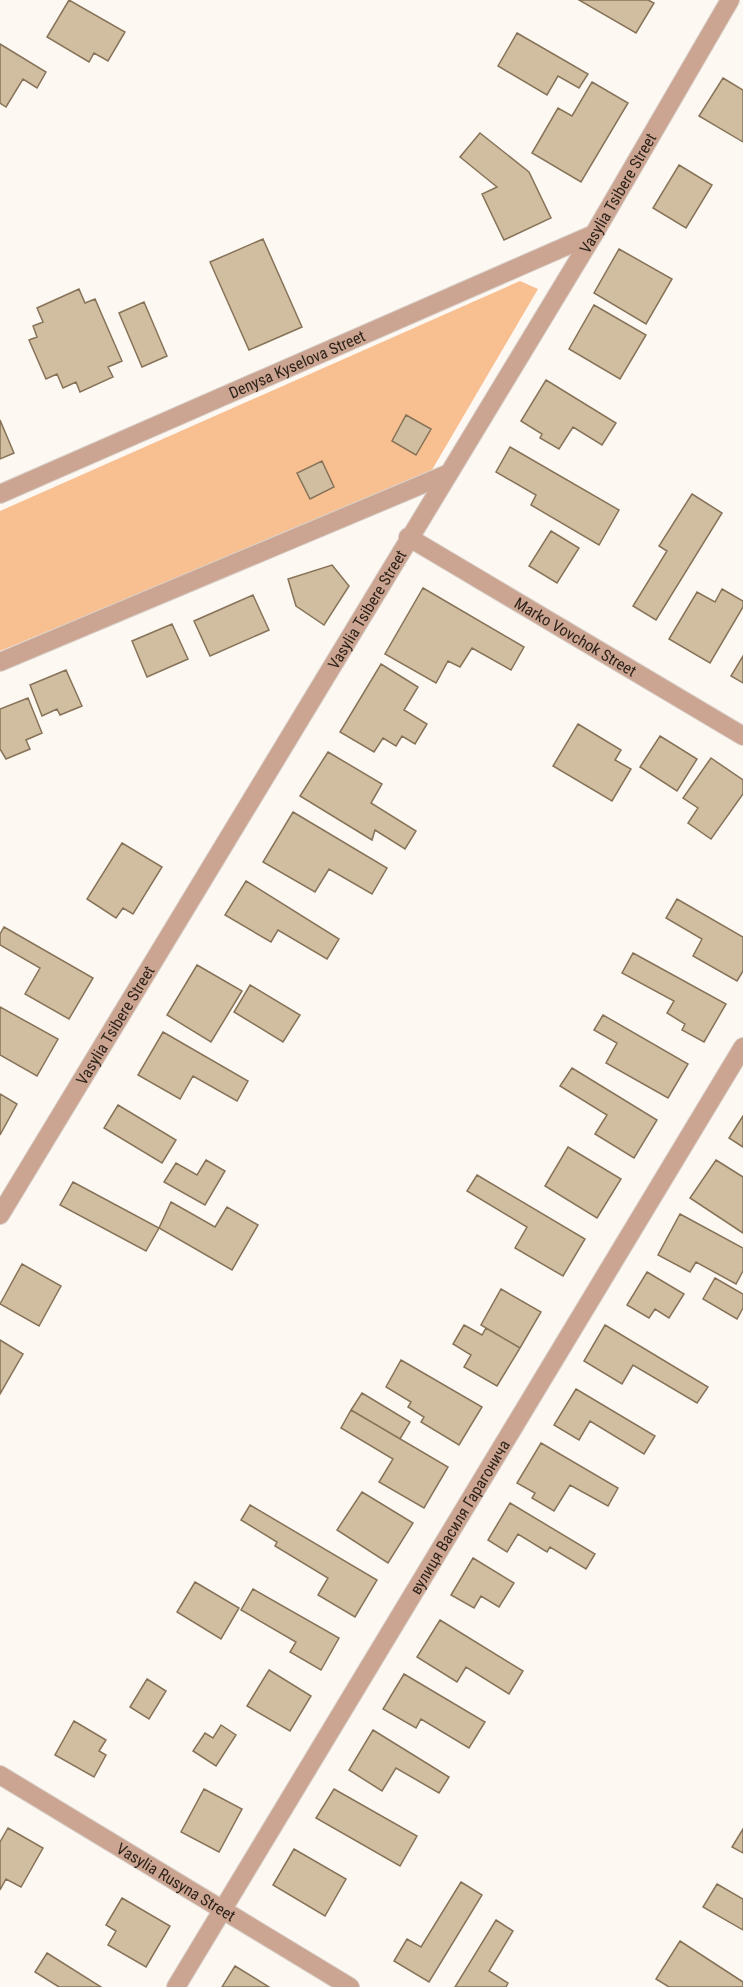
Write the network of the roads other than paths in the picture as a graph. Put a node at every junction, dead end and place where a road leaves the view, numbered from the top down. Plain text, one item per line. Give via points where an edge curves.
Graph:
1 (730, 0) edge
2 (594, 234) junction
3 (447, 474) junction
4 (0, 494) edge
5 (408, 537) junction
6 (0, 662) edge
7 (743, 736) edge
8 (743, 1047) edge
9 (0, 1215) edge
10 (0, 1775) edge
11 (223, 1911) junction
12 (176, 1987) edge
13 (351, 1987) edge

1 - 2 street, Vasylia Tsibere Street
2 - 3 street, Vasylia Tsibere Street
2 - 4 street, Denysa Kyselova Street
3 - 5 street, Vasylia Tsibere Street
3 - 6 street
5 - 7 street, Marko Vovchok Street
5 - 9 street, Vasylia Tsibere Street
8 - 11 street, вулиця Василя Гарагонича
10 - 11 street, Vasylia Rusyna Street
11 - 12 street, вулиця Василя Гарагонича
11 - 13 street, Vasylia Rusyna Street

